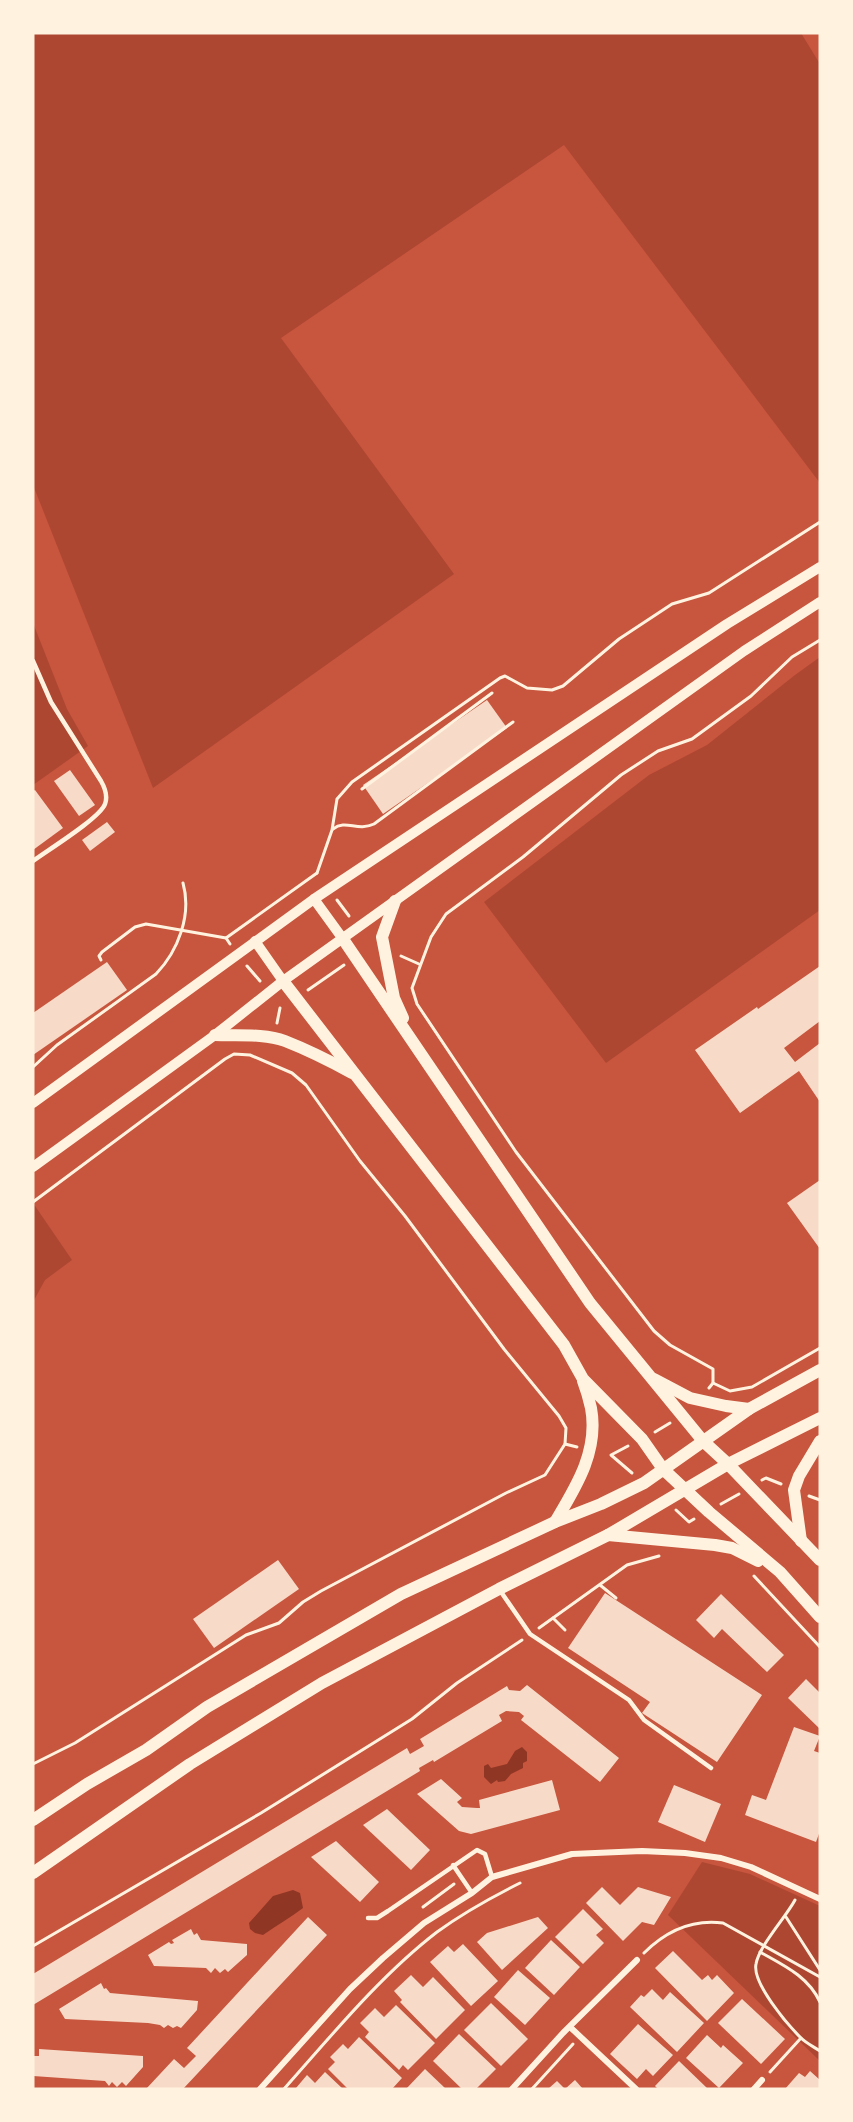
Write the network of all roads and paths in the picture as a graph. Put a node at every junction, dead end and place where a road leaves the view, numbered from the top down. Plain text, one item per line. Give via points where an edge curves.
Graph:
1 (820, 522) edge
2 (820, 567) edge
3 (820, 602) edge
4 (820, 640) edge
5 (33, 661) edge
6 (492, 693) dead end
7 (513, 722) dead end
8 (362, 789) dead end
9 (332, 830) junction
10 (33, 861) edge
11 (317, 873) junction
12 (183, 883) dead end
13 (329, 889) junction
14 (314, 899) junction
15 (395, 901) junction
16 (357, 928) junction
17 (182, 929) junction
18 (226, 938) junction
19 (343, 939) junction
20 (255, 940) junction
21 (238, 954) junction
22 (356, 958) junction
23 (101, 960) dead end
24 (283, 981) junction
25 (268, 991) junction
26 (296, 998) junction
27 (215, 1035) junction
28 (415, 1045) junction
29 (33, 1067) edge
30 (356, 1075) junction
31 (33, 1103) edge
32 (33, 1167) edge
33 (33, 1202) edge
34 (820, 1348) edge
35 (820, 1370) edge
36 (648, 1376) junction
37 (583, 1379) junction
38 (749, 1408) junction
39 (820, 1418) edge
40 (703, 1441) junction
41 (820, 1442) edge
42 (728, 1464) junction
43 (663, 1469) junction
44 (686, 1489) junction
45 (555, 1522) junction
46 (608, 1535) junction
47 (801, 1542) junction
48 (662, 1556) dead end
49 (820, 1560) edge
50 (780, 1572) junction
51 (751, 1573) dead end
52 (600, 1585) junction
53 (500, 1589) junction
54 (616, 1598) dead end
55 (553, 1617) junction
56 (820, 1617) edge
57 (565, 1630) dead end
58 (530, 1634) junction
59 (820, 1647) edge
60 (33, 1764) edge
61 (711, 1768) dead end
62 (33, 1820) edge
63 (453, 1865) junction
64 (33, 1873) edge
65 (492, 1878) junction
66 (529, 1878) dead end
67 (472, 1893) junction
68 (786, 1894) dead end
69 (820, 1899) edge
70 (786, 1917) junction
71 (368, 1918) dead end
72 (33, 1947) edge
73 (764, 1947) junction
74 (760, 1952) junction
75 (637, 1960) joint
76 (820, 1970) edge
77 (820, 1977) edge
78 (820, 2002) edge
79 (570, 2027) junction
80 (579, 2037) junction
81 (801, 2038) junction
82 (820, 2051) edge
83 (762, 2080) joint
84 (260, 2089) edge
85 (284, 2089) edge
86 (512, 2089) edge
87 (532, 2089) edge
88 (636, 2089) edge
89 (754, 2089) edge

1 - 9 path via 709,593 672,604 619,639 563,687 540,690 505,676 500,678 352,782 338,799
2 - 13 street via 727,624
3 - 15 street via 744,651
4 - 34 path via 792,657 751,696 692,739 658,751 621,775 523,857 446,914 431,937 412,988 431,1026 530,1171 654,1331 670,1345 713,1369 713,1383 730,1391 752,1387
5 - 10 lane via 51,702 101,781 106,797 100,812
6 - 8 path
7 - 9 path via 374,824 358,828 338,825
9 - 11 path
11 - 13 path
11 - 18 path
12 - 17 path via 187,908
13 - 14 street
13 - 16 path
14 - 19 street
14 - 20 street
15 - 16 street
15 - 28 main road via 382,937 394,998
16 - 19 street
17 - 18 path
17 - 23 path via 146,924 135,927 102,952
17 - 29 path via 172,953 156,974 57,1045
18 - 21 path
19 - 22 main road
19 - 24 street
20 - 21 street
20 - 24 street
21 - 25 path
21 - 31 street
22 - 26 path
22 - 28 main road
24 - 25 street
24 - 26 main road
25 - 26 path via 280,1008
25 - 27 street
26 - 30 main road
27 - 30 main road via 284,1041
27 - 32 street
28 - 36 main road via 590,1303
30 - 37 main road via 564,1345
33 - 60 path via 234,1054 243,1053 292,1073 306,1084 360,1161 566,1428 565,1444 545,1475 321,1591 279,1623 246,1635 75,1743
35 - 38 main road
36 - 38 main road via 690,1398
36 - 40 main road
37 - 43 main road via 642,1439
37 - 45 main road via 591,1409 591,1451 576,1488
38 - 40 main road
39 - 42 main road
40 - 42 main road
40 - 43 main road
41 - 47 main road via 794,1490
42 - 44 main road
42 - 47 main road
43 - 44 main road
43 - 45 main road via 644,1483
44 - 46 main road
44 - 50 main road
45 - 62 main road via 400,1594 207,1707
46 - 50 main road via 732,1548
46 - 53 main road
47 - 49 main road
48 - 52 path via 627,1565
50 - 56 main road
51 - 59 path
52 - 54 path
52 - 55 path
53 - 58 lane
53 - 64 main road via 322,1683 190,1764
55 - 57 path
55 - 58 path
58 - 61 lane via 629,1700 644,1720
58 - 72 path via 412,1719
63 - 65 lane via 481,1850
63 - 67 lane
63 - 71 lane via 377,1918
65 - 67 street
65 - 69 street via 572,1854 685,1853 751,1867
66 - 85 path via 438,1932 393,1970
67 - 84 street via 423,1923 383,1958
68 - 70 path via 797,1898
70 - 73 path
70 - 76 path
73 - 74 path
73 - 75 path via 723,1923 706,1921 662,1938
73 - 77 path
74 - 78 path via 806,1981
74 - 81 path via 756,1976
75 - 79 street
79 - 80 street
79 - 86 street
80 - 87 path
80 - 88 street
81 - 82 path
81 - 83 path
83 - 89 street

